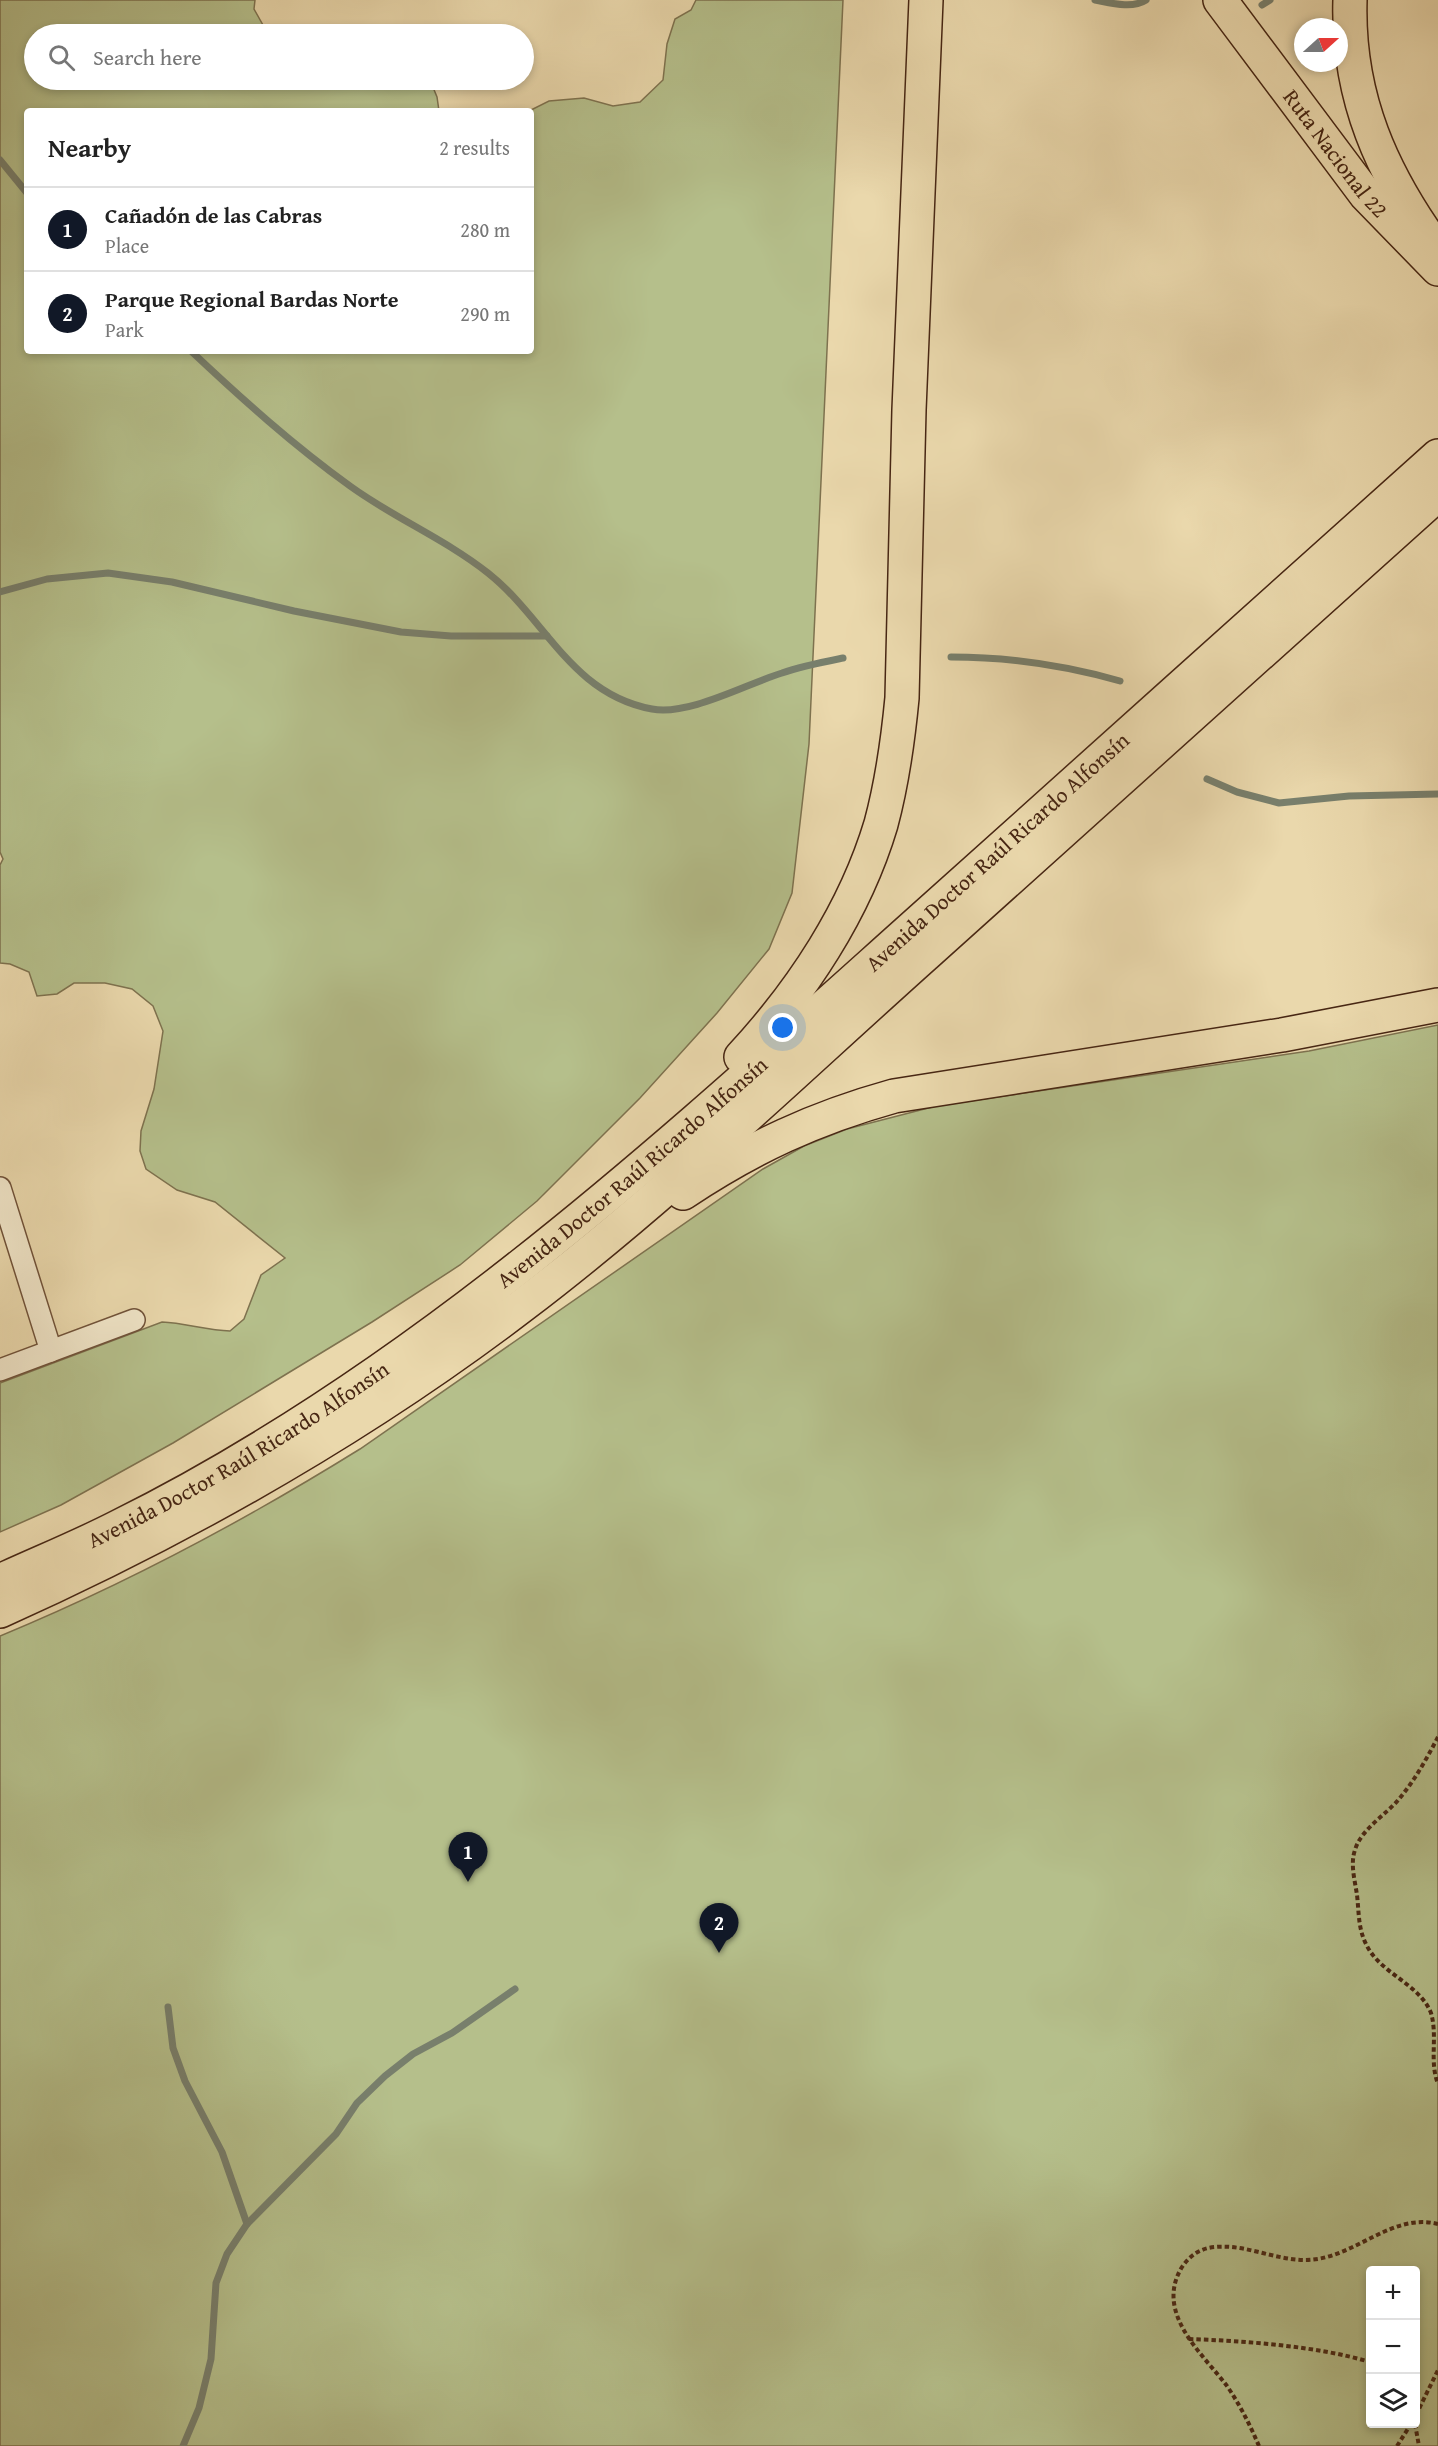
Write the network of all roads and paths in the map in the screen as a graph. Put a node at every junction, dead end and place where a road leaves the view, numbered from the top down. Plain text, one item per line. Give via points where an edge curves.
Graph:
1 (926, 0) edge
2 (1220, 0) edge
3 (1350, 0) edge
4 (1438, 251) edge
5 (1438, 269) edge
6 (1438, 456) edge
7 (1438, 494) edge
8 (1438, 1005) edge
9 (618, 1187) junction
10 (0, 1188) edge
11 (522, 1306) junction
12 (135, 1320) dead end
13 (51, 1351) junction
14 (0, 1370) edge
15 (0, 1581) edge
16 (0, 1611) edge
17 (1438, 1737) edge
18 (1438, 2084) edge
19 (1438, 2224) edge
20 (1188, 2339) junction
21 (1366, 2361) edge
22 (1438, 2370) edge
23 (1420, 2407) edge
24 (1410, 2428) edge
25 (1414, 2428) edge
26 (1259, 2446) edge
27 (1397, 2446) edge
28 (1419, 2446) edge

1 - 9 highway via 902,698 881,823 852,897 787,1003
2 - 5 highway, Ruta Nacional 22 via 1366,195
3 - 4 highway via 1352,62 1372,132 1399,195
6 - 9 highway, Avenida Doctor Raúl Ricardo Alfonsín
7 - 11 highway, Avenida Doctor Raúl Ricardo Alfonsín via 688,1167
8 - 11 highway via 1282,1035 950,1085 846,1109 763,1144 723,1167
9 - 15 highway, Avenida Doctor Raúl Ricardo Alfonsín via 447,1321 288,1429 118,1527
10 - 13 street
11 - 16 highway, Avenida Doctor Raúl Ricardo Alfonsín via 388,1400 258,1482 138,1546
12 - 13 street
13 - 14 street
17 - 18 path via 1400,1798 1362,1837 1354,1850 1353,1866 1360,1930 1366,1945 1430,2010 1437,2034
19 - 20 path via 1408,2223 1333,2257 1271,2257 1229,2247 1200,2250 1181,2269 1174,2289 1174,2304
20 - 21 path via 1225,2340
20 - 26 path via 1227,2386
22 - 23 path
24 - 27 path
25 - 28 path

